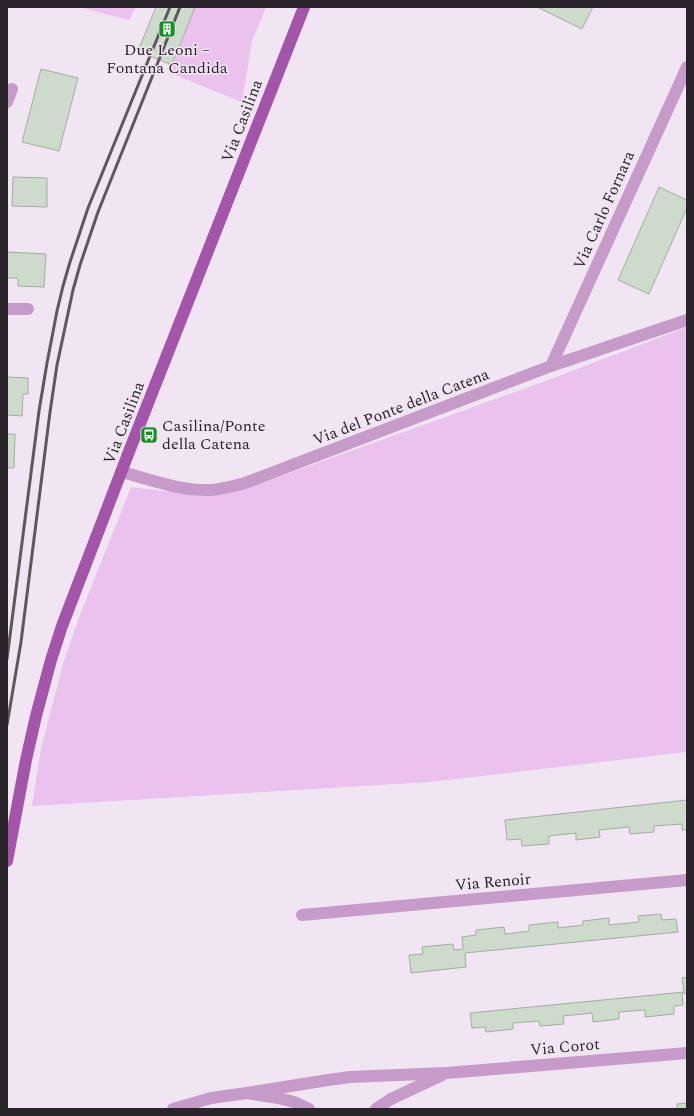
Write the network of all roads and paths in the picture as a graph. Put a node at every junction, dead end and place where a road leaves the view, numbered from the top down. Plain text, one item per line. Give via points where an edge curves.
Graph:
1 (304, 7) edge
2 (687, 67) edge
3 (12, 89) dead end
4 (7, 102) edge
5 (7, 309) edge
6 (28, 309) dead end
7 (687, 320) edge
8 (551, 366) junction
9 (122, 472) junction
10 (7, 861) edge
11 (687, 880) edge
12 (302, 915) dead end
13 (687, 1053) edge
14 (446, 1073) junction
15 (247, 1093) junction
16 (173, 1109) edge
17 (309, 1109) edge
18 (376, 1109) edge

1 - 9 main road, Via Casilina
2 - 8 street, Via Carlo Fornara
3 - 4 street
5 - 6 street
7 - 8 street, Via del Ponte della Catena
8 - 9 street, Via del Ponte della Catena via 237,485 210,490 186,488
9 - 10 main road, Via Casilina via 51,660 26,760
11 - 12 street, Via Renoir
13 - 14 street, Via Corot
14 - 15 street, Via Corot via 328,1080
14 - 18 street, Via Corot via 391,1099
15 - 16 street, Via Corot via 211,1098
15 - 17 street via 294,1102

